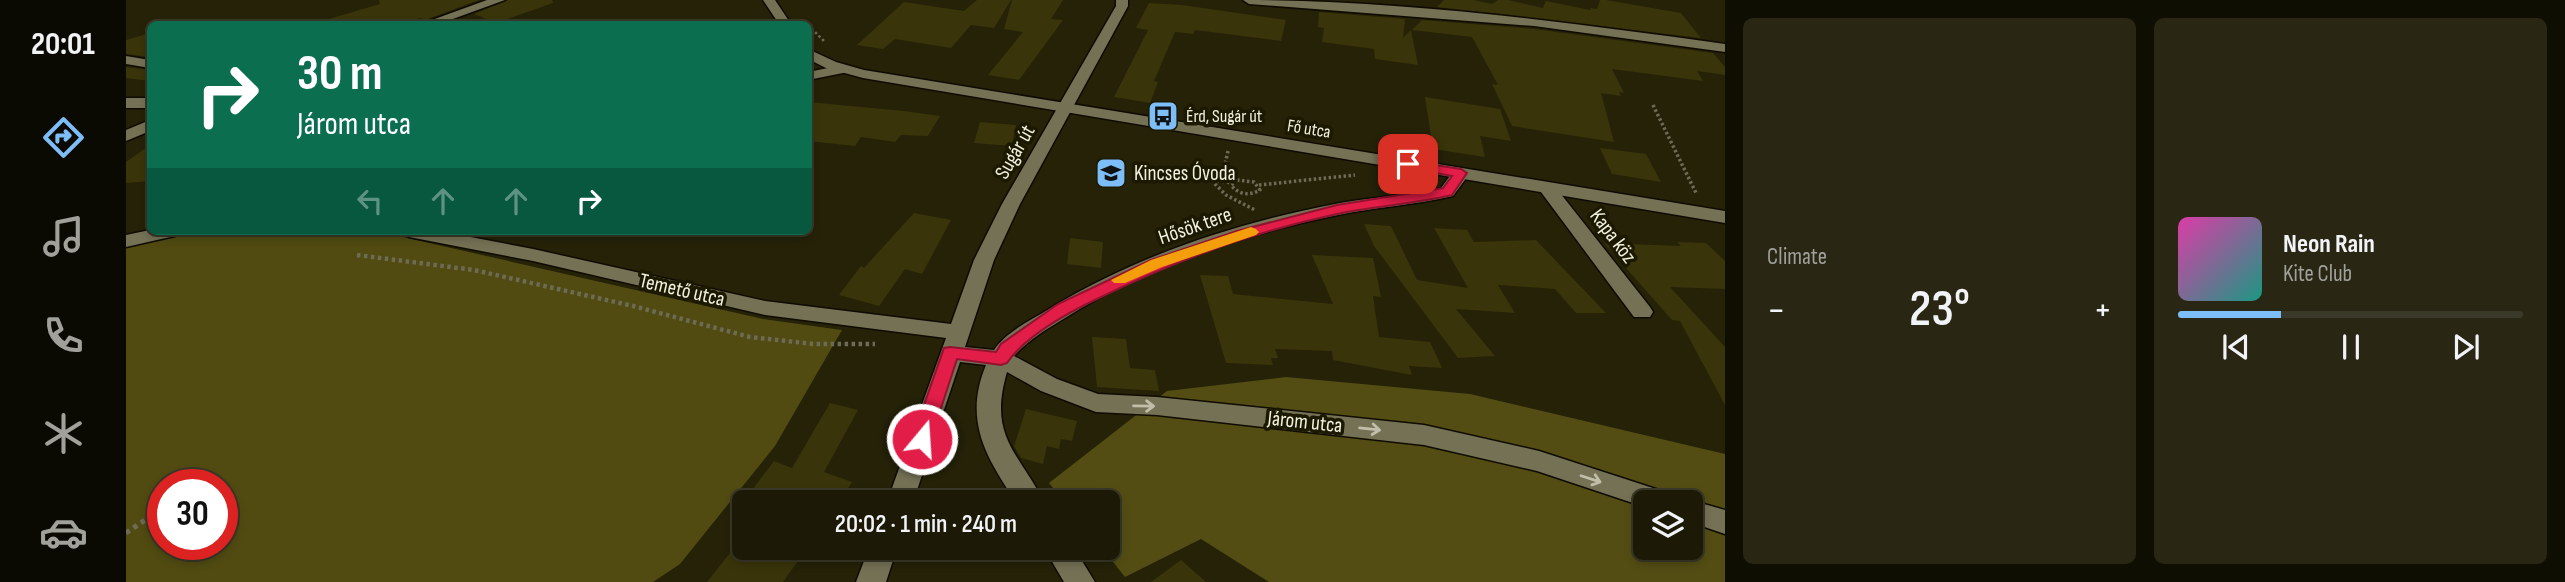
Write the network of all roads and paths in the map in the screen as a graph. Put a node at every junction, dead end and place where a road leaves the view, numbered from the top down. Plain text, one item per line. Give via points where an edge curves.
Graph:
1 (499, 0) edge
2 (769, 0) edge
3 (1122, 0) edge
4 (1249, 0) edge
5 (437, 21) edge
6 (783, 21) edge
7 (1725, 48) edge
8 (812, 56) edge
9 (126, 60) edge
10 (147, 64) edge
11 (844, 69) junction
12 (812, 75) edge
13 (126, 103) edge
14 (147, 103) edge
15 (1653, 106) dead end
16 (1066, 108) junction
17 (147, 126) edge
18 (126, 136) edge
19 (1228, 150) dead end
20 (1461, 173) junction
21 (1368, 174) dead end
22 (1211, 180) junction
23 (1231, 183) junction
24 (1258, 185) junction
25 (1547, 188) junction
26 (1717, 216) edge
27 (1278, 225) junction
28 (154, 235) edge
29 (430, 235) edge
30 (126, 241) edge
31 (357, 255) dead end
32 (1642, 312) dead end
33 (954, 342) junction
34 (884, 344) dead end
35 (1001, 359) junction
36 (904, 490) edge
37 (1023, 490) edge
38 (1633, 493) edge
39 (1703, 516) edge
40 (147, 519) edge
41 (1725, 522) edge
42 (126, 533) edge
43 (879, 560) edge
44 (1066, 560) edge
45 (871, 582) edge
46 (1080, 582) edge

1 - 5 street
2 - 6 street
3 - 16 street, Sugár út
4 - 7 street via 1534,22
8 - 11 street, Fő utca
9 - 10 street
11 - 12 street
11 - 16 street, Fő utca
13 - 14 street
15 - 26 path via 1696,193
16 - 20 street, Fő utca
16 - 33 street, Sugár út via 984,260
17 - 18 street
19 - 22 path via 1225,164
20 - 25 street, Fő utca
20 - 27 street, Hősök tere via 1451,188 1436,195 1337,209
21 - 24 path
22 - 23 path
22 - 27 path via 1226,195
23 - 24 path via 1242,179
23 - 24 path via 1234,190 1247,194 1259,192
25 - 26 street, Fő utca
25 - 32 street, Kapa köz
27 - 35 street, Hősök tere via 1157,263 1108,285 1029,332 1007,348
28 - 30 street
29 - 33 street, Temető utca via 765,308
31 - 34 path via 474,270 750,337 814,344
33 - 35 street, Járom utca
33 - 36 street, Sugár út
35 - 37 street via 993,378 992,433
35 -> 38 street, Járom utca via 1076,397 1114,405 1424,435 1539,461
39 - 41 street
40 - 42 path
43 - 45 street
44 - 46 street

